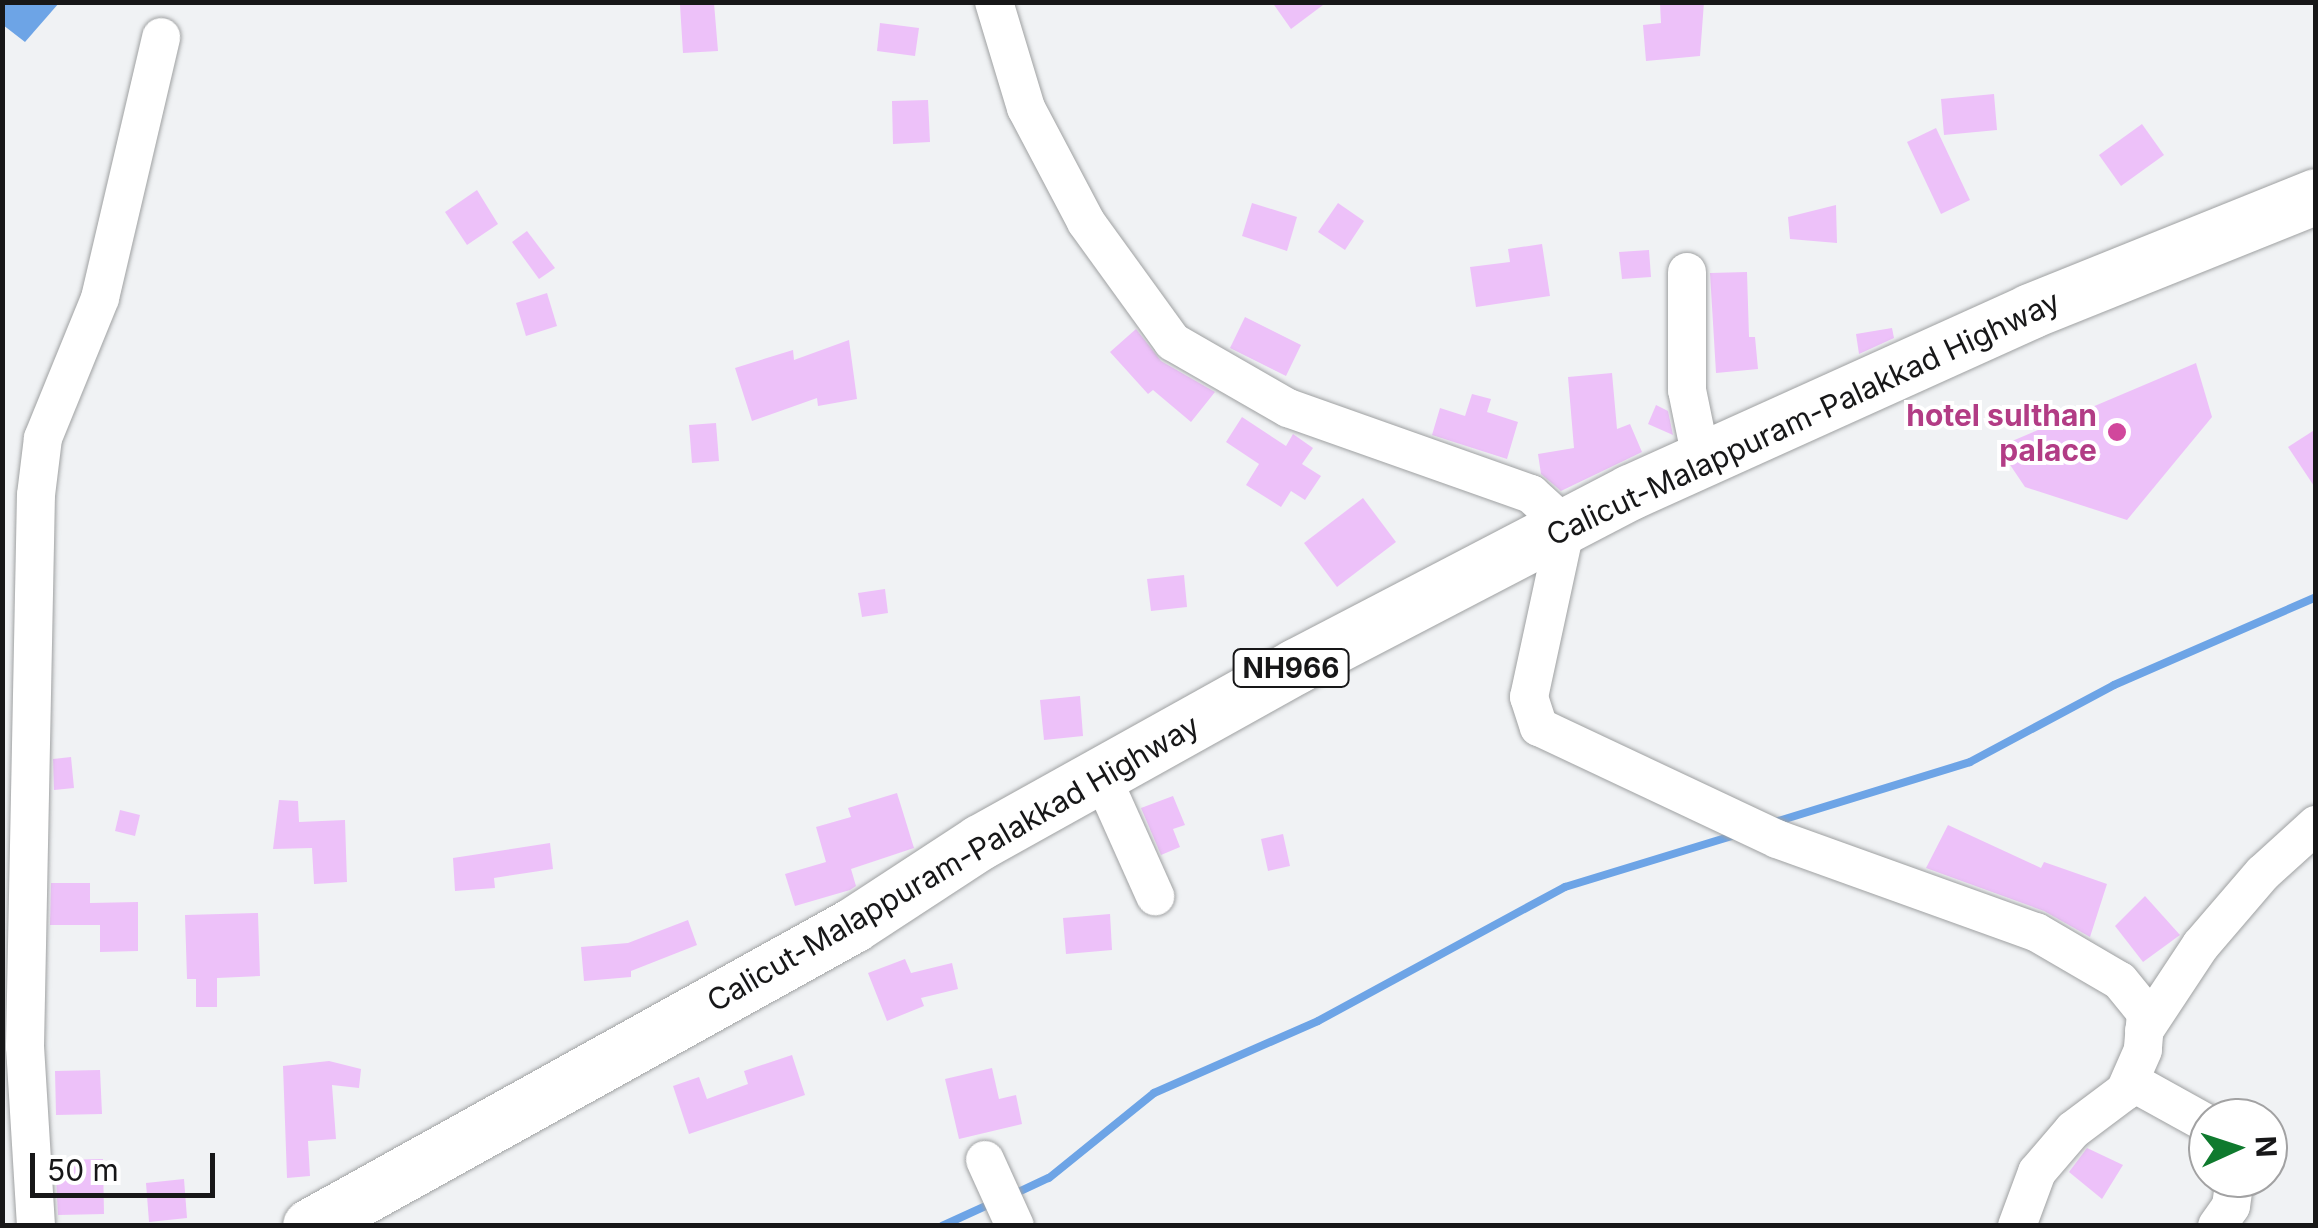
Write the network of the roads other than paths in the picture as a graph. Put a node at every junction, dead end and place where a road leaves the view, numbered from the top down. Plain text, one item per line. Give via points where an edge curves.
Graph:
1 (994, 2) edge
2 (161, 37) dead end
3 (2316, 196) edge
4 (1686, 272) dead end
5 (1701, 458) junction
6 (1566, 526) junction
7 (1101, 775) junction
8 (14, 803) edge
9 (2316, 826) edge
10 (1155, 896) dead end
11 (2144, 1032) junction
12 (2130, 1081) junction
13 (2188, 1113) edge
14 (989, 1171) dead end
15 (2232, 1198) edge
16 (1013, 1221) edge
17 (36, 1226) edge
18 (310, 1226) edge
19 (2017, 1226) edge
20 (2216, 1226) edge

1 - 6 street via 1026,108 1086,222 1173,342 1288,408 1531,494
2 - 8 street via 100,298 43,438
3 - 5 highway, Calicut-Malappuram-Palakkad Highway / NH966 via 2030,312
4 - 5 street via 1687,390
5 - 6 highway, Calicut-Malappuram-Palakkad Highway / NH966
6 - 7 highway, Calicut-Malappuram-Palakkad Highway / NH966
6 - 11 street via 1529,697 1539,727 1777,840 2036,932 2120,982 2146,1013
7 - 10 street
7 - 18 highway, Calicut-Malappuram-Palakkad Highway / NH966 via 853,925
8 - 17 street via 32,922 25,1046
9 - 11 street via 2262,873 2201,945
11 - 12 street
12 - 13 street
12 - 19 street via 2037,1172
14 - 16 street
15 - 20 street

